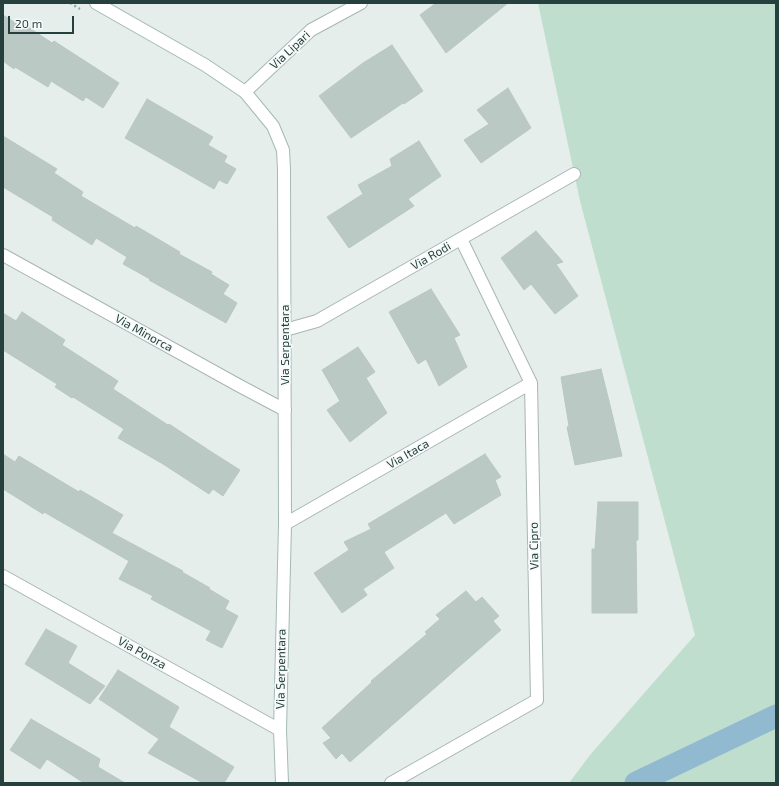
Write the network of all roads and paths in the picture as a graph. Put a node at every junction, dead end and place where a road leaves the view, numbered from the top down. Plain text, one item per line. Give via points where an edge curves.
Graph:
1 (70, 3) edge
2 (96, 3) edge
3 (361, 3) edge
4 (84, 11) dead end
5 (245, 92) junction
6 (574, 174) dead end
7 (461, 239) junction
8 (3, 255) edge
9 (285, 330) junction
10 (531, 383) junction
11 (285, 410) junction
12 (285, 524) junction
13 (3, 576) edge
14 (280, 730) junction
15 (282, 783) edge
16 (391, 783) edge

1 - 4 path
2 - 5 street, Via Serpentara via 205,65
3 - 5 street, Via Lipari via 311,30
5 - 9 street, Via Serpentara via 273,126 283,150
6 - 7 street, Via Rodi
7 - 9 street, Via Rodi via 317,321
7 - 10 street, Via Cipro
8 - 11 street, Via Minorca
9 - 11 street, Via Serpentara
10 - 12 street, Via Itaca
10 - 16 street, Via Cipro via 537,700
11 - 12 street, Via Serpentara
12 - 14 street, Via Serpentara
13 - 14 street, Via Ponza
14 - 15 street, Via Serpentara

